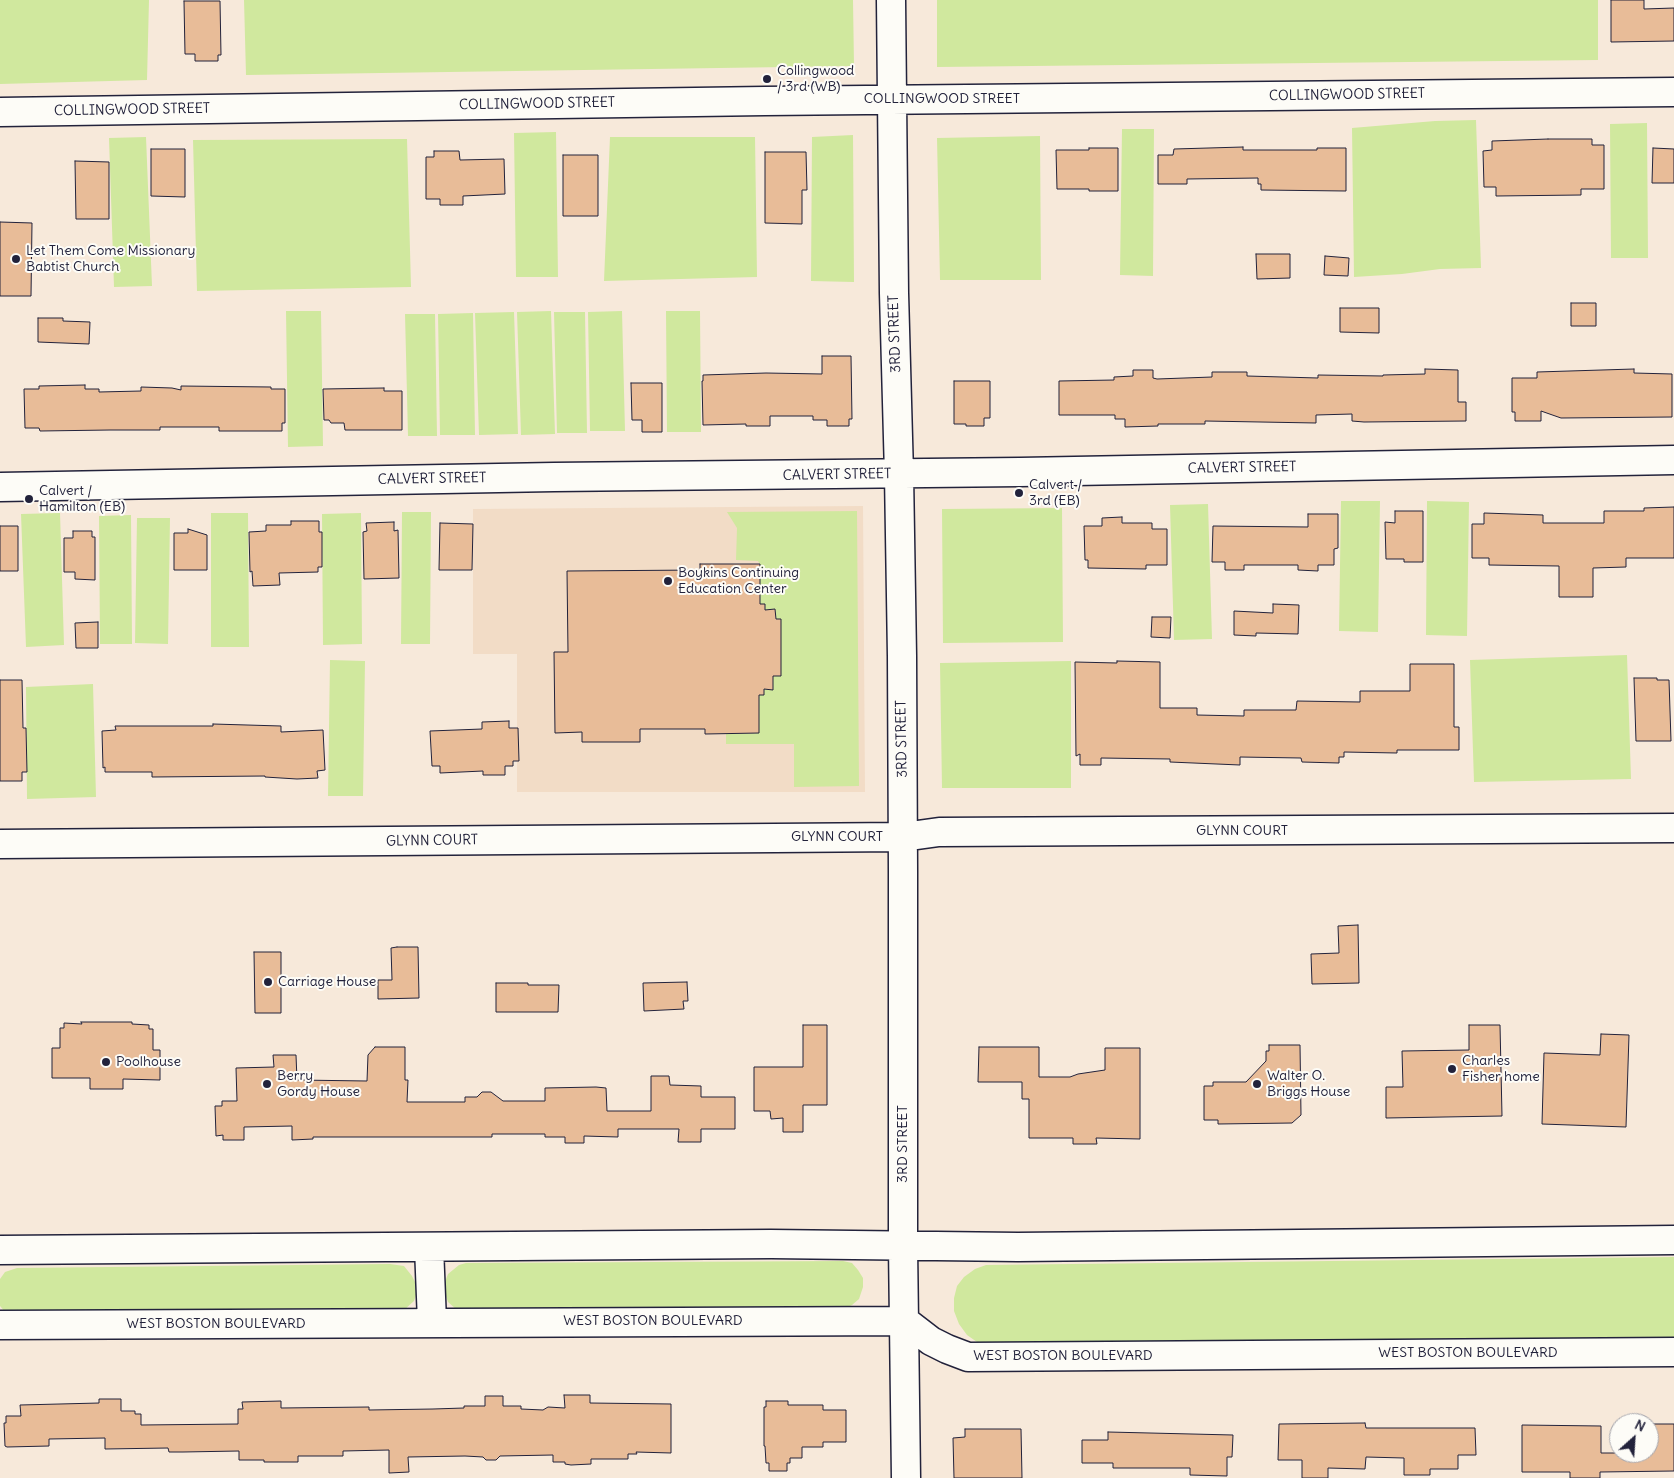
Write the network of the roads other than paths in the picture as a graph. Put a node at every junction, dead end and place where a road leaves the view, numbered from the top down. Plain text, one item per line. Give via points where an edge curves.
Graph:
1 (891, 0) edge
2 (1674, 92) edge
3 (892, 100) junction
4 (0, 112) edge
5 (1674, 460) edge
6 (900, 474) junction
7 (0, 487) edge
8 (1674, 828) edge
9 (903, 837) junction
10 (0, 844) edge
11 (1674, 1240) edge
12 (903, 1246) junction
13 (429, 1247) junction
14 (0, 1250) edge
15 (905, 1321) junction
16 (432, 1322) junction
17 (0, 1325) edge
18 (1674, 1352) edge
19 (906, 1478) edge

1 - 3 street, 3RD STREET
2 - 3 street, COLLINGWOOD STREET
3 - 4 street, COLLINGWOOD STREET
3 - 6 street, 3RD STREET
5 - 6 street, CALVERT STREET
6 - 7 street, CALVERT STREET
6 - 9 street, 3RD STREET
8 - 9 street, GLYNN COURT via 949,832
9 - 10 street, GLYNN COURT
9 - 12 street, 3RD STREET
11 - 12 street
12 - 13 street
12 - 15 street, 3RD STREET
13 - 14 street
13 - 16 street
15 - 16 street, WEST BOSTON BOULEVARD
15 - 18 street, WEST BOSTON BOULEVARD via 937,1344 968,1357
15 - 19 street, 3RD STREET
16 - 17 street, WEST BOSTON BOULEVARD

